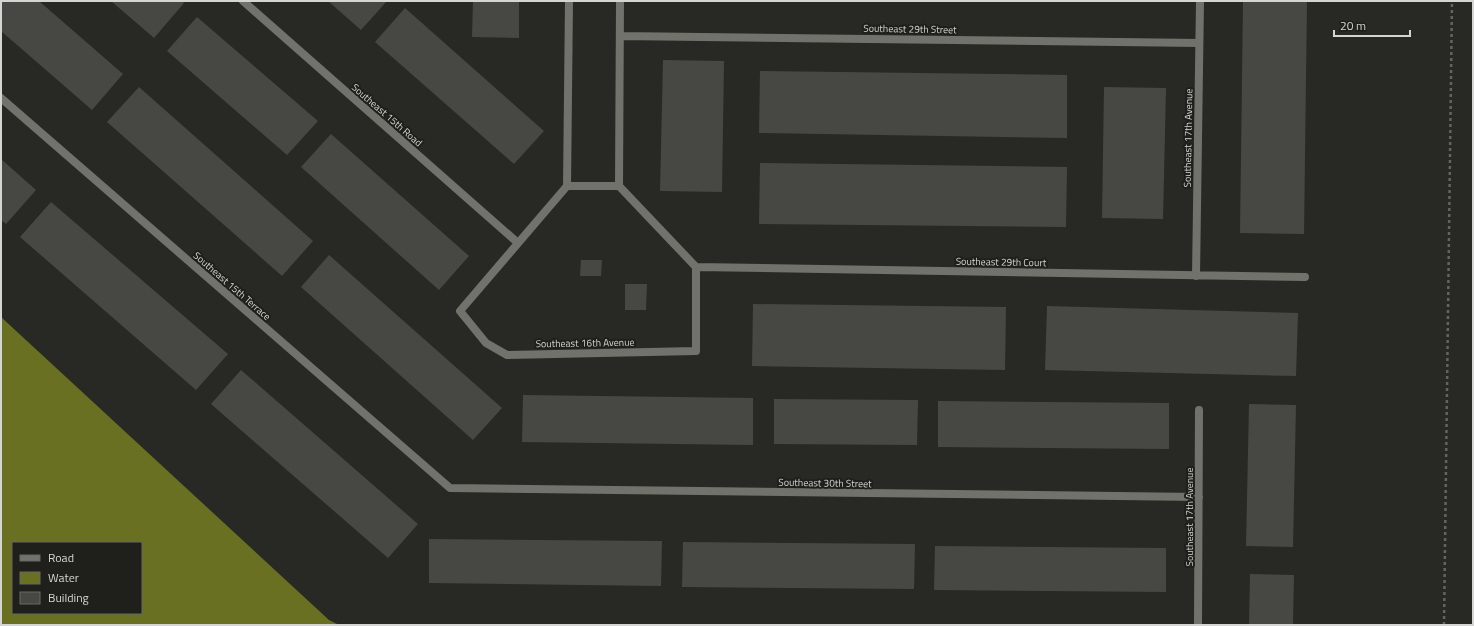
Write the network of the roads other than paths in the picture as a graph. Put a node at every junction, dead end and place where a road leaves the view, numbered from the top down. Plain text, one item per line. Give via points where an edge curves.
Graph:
1 (243, 1) edge
2 (569, 1) edge
3 (620, 1) edge
4 (1200, 1) edge
5 (620, 36) junction
6 (1199, 43) junction
7 (1, 98) edge
8 (567, 186) junction
9 (619, 186) junction
10 (518, 243) junction
11 (696, 267) junction
12 (1196, 276) junction
13 (1305, 277) dead end
14 (1200, 410) dead end
15 (450, 488) joint
16 (1199, 497) junction
17 (1198, 625) edge

1 - 10 street, Southeast 15th Road
2 - 8 street
3 - 5 street
4 - 6 street, Southeast 17th Avenue
5 - 6 street, Southeast 29th Street
5 - 9 street
6 - 12 street, Southeast 17th Avenue
7 - 15 street, Southeast 15th Terrace
8 - 9 street
8 - 10 street, Southeast 16th Avenue
9 - 11 street
10 - 11 street, Southeast 16th Avenue via 460,310 486,342 507,355 696,351
11 - 12 street, Southeast 29th Court
12 - 13 street, Southeast 29th Court
14 - 16 street, Southeast 17th Avenue
15 - 16 street, Southeast 30th Street
16 - 17 street, Southeast 17th Avenue

